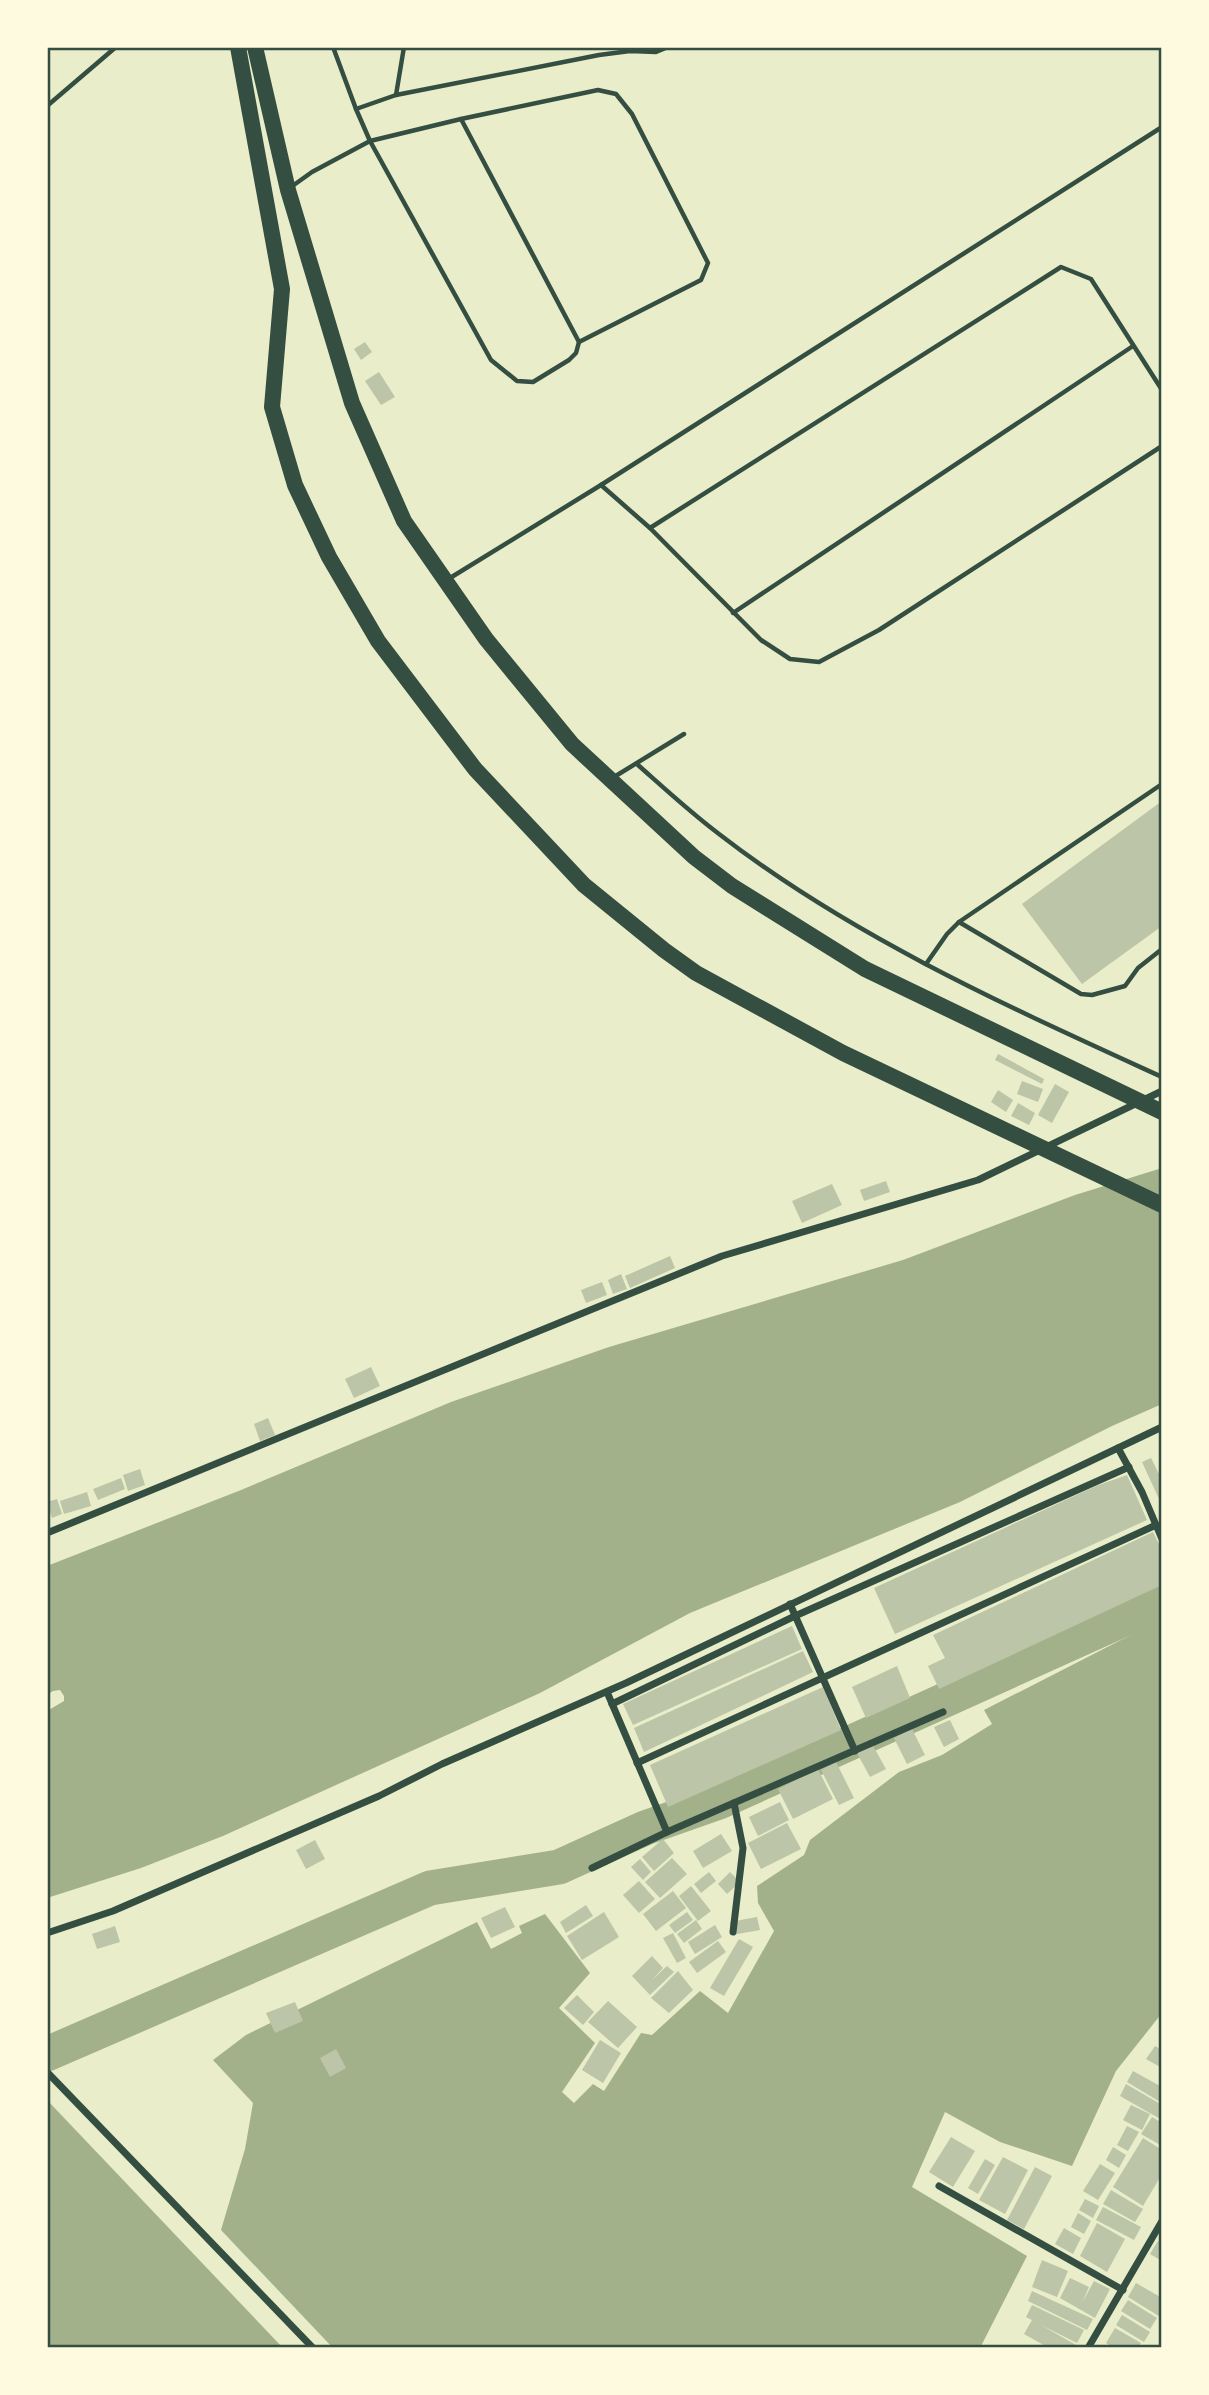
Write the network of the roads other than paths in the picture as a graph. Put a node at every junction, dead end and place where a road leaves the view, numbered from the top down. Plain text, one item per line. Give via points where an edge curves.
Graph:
1 (116, 47) edge
2 (238, 47) edge
3 (255, 47) edge
4 (333, 47) edge
5 (404, 47) edge
6 (595, 47) edge
7 (668, 47) edge
8 (599, 55) junction
9 (396, 95) junction
10 (47, 106) edge
11 (356, 108) junction
12 (461, 119) junction
13 (1162, 127) edge
14 (370, 141) junction
15 (288, 190) junction
16 (579, 342) junction
17 (1133, 345) junction
18 (1162, 390) edge
19 (1162, 446) edge
20 (601, 485) junction
21 (650, 528) junction
22 (445, 580) junction
23 (733, 613) junction
24 (684, 734) dead end
25 (638, 765) junction
26 (610, 779) junction
27 (1162, 784) edge
28 (959, 922) junction
29 (1162, 949) edge
30 (926, 964) junction
31 (1162, 1077) edge
32 (1162, 1091) edge
33 (1162, 1112) edge
34 (1162, 1205) edge
35 (1162, 1427) edge
36 (1118, 1448) junction
37 (1129, 1467) junction
38 (1156, 1525) junction
39 (47, 1534) edge
40 (1162, 1539) edge
41 (790, 1604) junction
42 (795, 1616) junction
43 (823, 1677) junction
44 (607, 1692) junction
45 (612, 1704) junction
46 (943, 1713) dead end
47 (855, 1751) junction
48 (637, 1763) junction
49 (734, 1803) junction
50 (667, 1832) junction
51 (592, 1868) dead end
52 (733, 1932) dead end
53 (47, 1933) edge
54 (47, 2072) edge
55 (939, 2186) dead end
56 (1162, 2221) edge
57 (1123, 2290) junction
58 (313, 2348) edge
59 (1088, 2348) edge

1 - 10 lane
2 - 34 highway via 282,289 272,407 295,485 329,557 378,641 475,769 584,885 696,973 843,1054
3 - 15 highway
4 - 11 lane
5 - 9 lane
6 - 8 lane
7 - 8 lane via 656,52
8 - 9 lane
9 - 11 lane
11 - 14 lane
12 - 14 lane
12 - 16 lane
12 - 16 lane via 598,90 616,94 632,114 708,263 701,280
13 - 20 lane
14 - 15 lane
14 - 16 lane via 491,360 517,381 533,382 576,353
15 - 22 highway via 352,403 404,521
17 - 18 lane
17 - 21 lane via 1091,279 1061,267
17 - 23 lane
19 - 23 lane via 880,630 819,662 790,659
20 - 21 lane
20 - 22 lane
21 - 23 lane
22 - 26 highway via 486,639 572,744
24 - 25 lane
25 - 26 lane
25 - 30 lane via 719,834 784,880
26 - 33 highway via 732,887 865,969
27 - 28 lane
28 - 29 lane via 1081,994 1125,986 1138,968
28 - 30 lane
30 - 31 lane
32 - 39 street via 978,1180 722,1256
35 - 36 street
36 - 37 street
36 - 41 street
37 - 38 street
37 - 42 street
38 - 40 street
38 - 43 street
41 - 42 street
41 - 44 street
42 - 43 street
42 - 45 street
43 - 47 street
43 - 48 street
44 - 45 street
44 - 53 street via 113,1911
45 - 48 street
46 - 47 street
47 - 49 street
48 - 50 street
49 - 50 street
49 - 52 street via 743,1848
50 - 51 street
54 - 58 street
55 - 57 street
56 - 57 street
57 - 59 street

